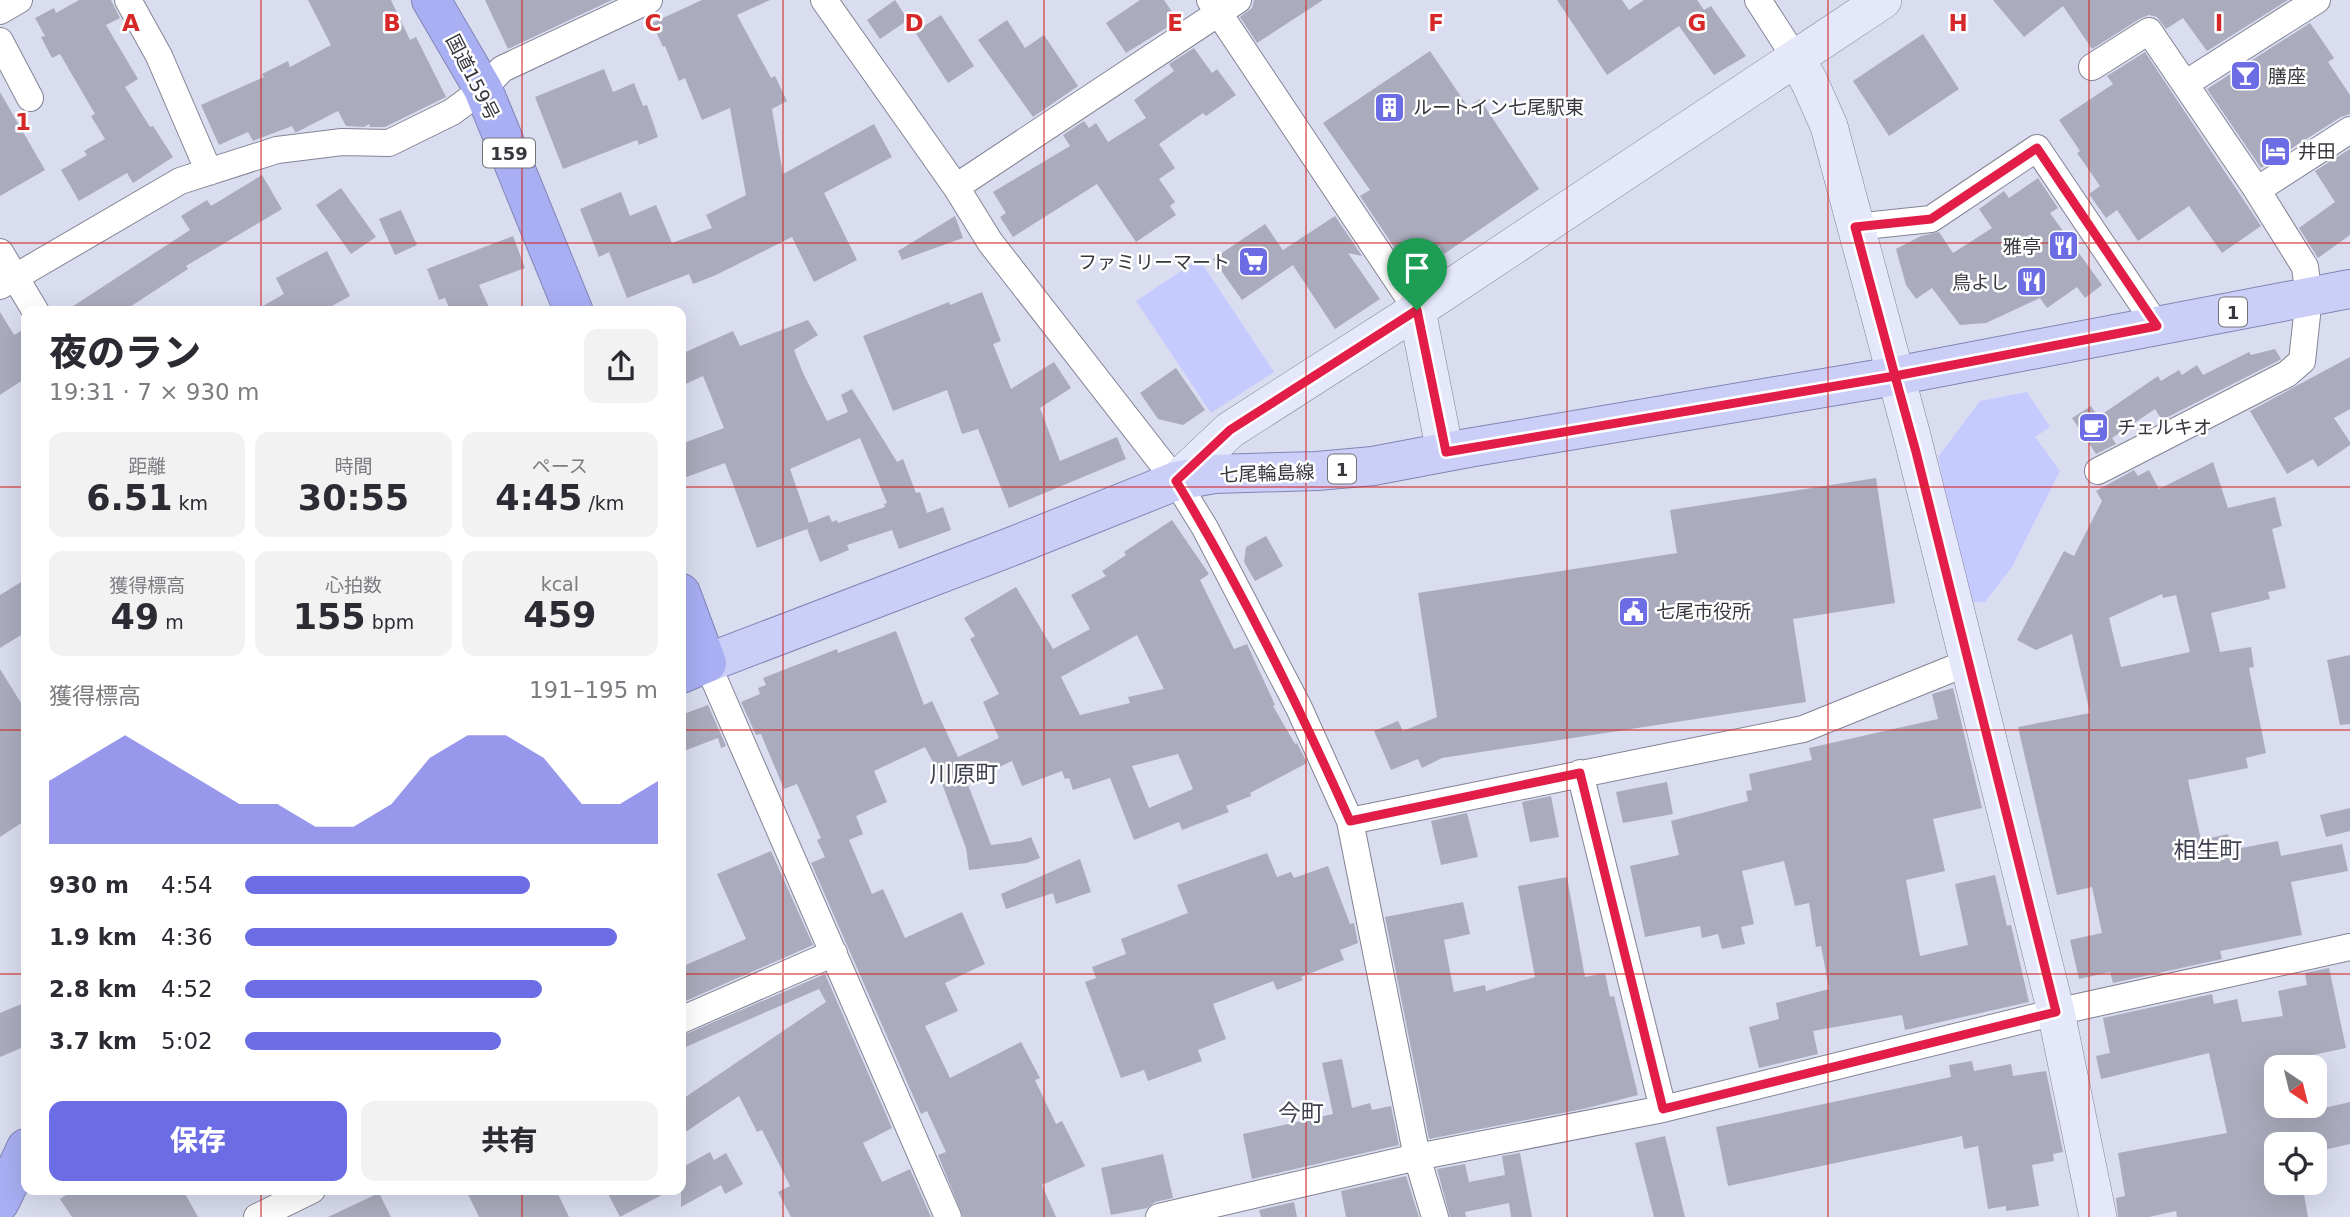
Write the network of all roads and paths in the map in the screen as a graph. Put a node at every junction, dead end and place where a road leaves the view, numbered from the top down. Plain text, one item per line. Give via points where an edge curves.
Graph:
1 (19, 0) edge
2 (128, 0) edge
3 (431, 0) edge
4 (649, 0) edge
5 (824, 0) edge
6 (1758, 0) edge
7 (1883, 0) edge
8 (2316, 0) edge
9 (1222, 4) edge
10 (0, 11) edge
11 (0, 41) edge
12 (1796, 59) junction
13 (2092, 67) dead end
14 (2185, 84) junction
15 (483, 89) junction
16 (30, 98) dead end
17 (2350, 130) edge
18 (209, 172) junction
19 (957, 187) junction
20 (2257, 190) junction
21 (1855, 227) junction
22 (0, 252) edge
23 (7, 281) edge
24 (2350, 289) edge
25 (2309, 297) junction
26 (30, 306) edge
27 (572, 306) edge
28 (1417, 310) junction
29 (2157, 326) junction
30 (1895, 376) junction
31 (1446, 452) junction
32 (2098, 471) dead end
33 (1176, 481) junction
34 (686, 622) edge
35 (1969, 662) junction
36 (694, 668) edge
37 (1580, 773) junction
38 (1350, 821) junction
39 (2350, 947) edge
40 (834, 953) junction
41 (2056, 1012) junction
42 (686, 1018) edge
43 (1663, 1109) junction
44 (1417, 1157) junction
45 (21, 1158) edge
46 (302, 1195) edge
47 (0, 1202) edge
48 (257, 1217) edge
49 (948, 1217) edge
50 (1159, 1217) edge
51 (1434, 1217) edge
52 (2098, 1217) edge

1 - 10 street
2 - 18 street via 159,56
3 - 15 highway, 国道159号 / 159
4 - 15 street via 502,68
5 - 19 street
6 - 12 street
7 - 12 street
8 - 14 street
9 - 19 street
9 - 28 street
11 - 16 street
12 - 21 street via 1829,126
12 - 28 street
13 - 14 street via 2149,30
14 - 20 street
15 - 18 street via 452,112 389,143 342,142 277,150
15 - 27 highway, 国道159号 / 159
17 - 20 street
18 - 23 street via 180,181
19 - 33 street via 990,242
20 - 25 street via 2305,267
21 - 29 street via 1931,219 2037,148
21 - 30 street
22 - 23 street
23 - 26 street
24 - 25 main road, 七尾輪島線 / 1
25 - 29 main road, 七尾輪島線 / 1
25 - 32 street via 2302,360 2287,374
28 - 31 street
28 - 33 street via 1230,430
29 - 30 main road, 七尾輪島線 / 1
30 - 31 main road, 七尾輪島線 / 1
30 - 35 street
31 - 33 main road, 七尾輪島線 / 1 via 1373,466 1214,474
33 - 36 main road, 七尾輪島線 / 1
33 - 38 street via 1299,708
34 - 36 highway
35 - 37 street via 1803,729
35 - 41 street
36 - 40 street
37 - 38 street
37 - 43 street
38 - 44 street
39 - 41 street
40 - 42 street
40 - 49 street
41 - 43 street
41 - 52 street
43 - 44 street
44 - 50 street
44 - 51 street
45 - 47 highway
46 - 48 street

